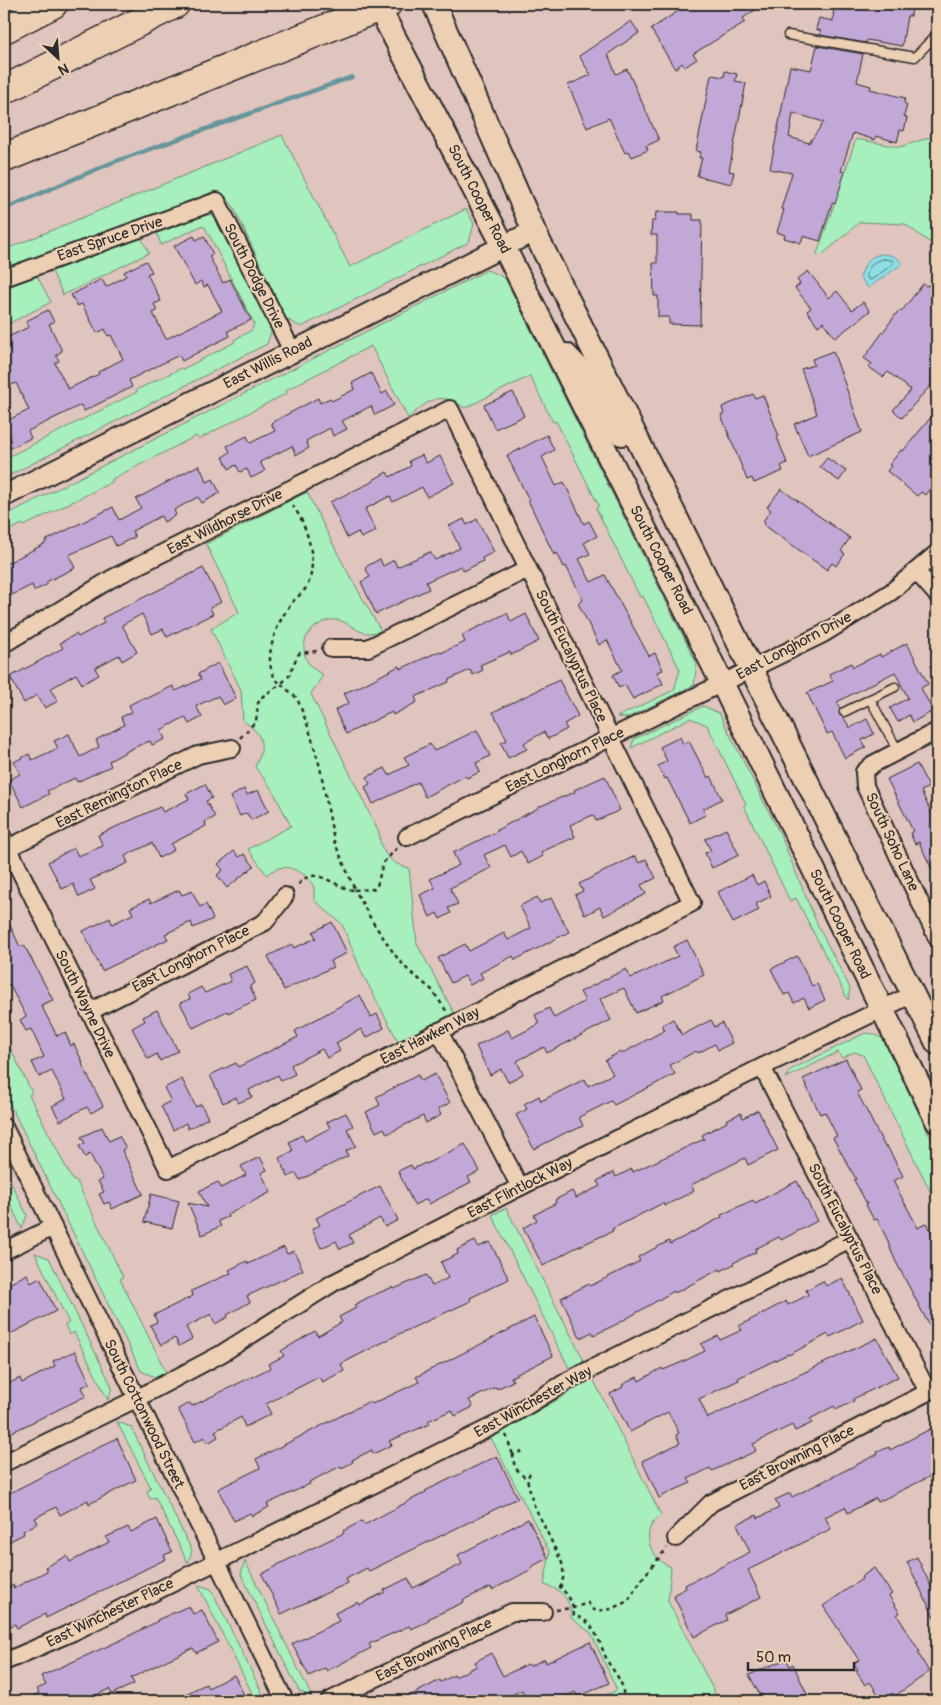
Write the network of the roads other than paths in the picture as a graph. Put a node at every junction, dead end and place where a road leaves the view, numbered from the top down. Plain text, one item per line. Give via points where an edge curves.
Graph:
1 (53, 4) edge
2 (175, 4) edge
3 (434, 4) edge
4 (381, 5) edge
5 (4, 29) edge
6 (937, 34) edge
7 (788, 35) dead end
8 (4, 90) edge
9 (4, 158) edge
10 (217, 201) joint
11 (534, 231) junction
12 (503, 245) junction
13 (4, 278) edge
14 (550, 338) junction
15 (292, 351) junction
16 (450, 409) joint
17 (638, 440) junction
18 (4, 496) edge
19 (935, 561) edge
20 (528, 569) junction
21 (916, 571) junction
22 (937, 595) edge
23 (4, 644) edge
24 (331, 648) road end
25 (751, 669) junction
26 (722, 683) junction
27 (895, 687) dead end
28 (870, 699) junction
29 (844, 712) dead end
30 (937, 731) edge
31 (612, 737) junction
32 (232, 748) road end
33 (898, 751) junction
34 (407, 837) road end
35 (6, 843) edge
36 (285, 896) road end
37 (692, 902) joint
38 (937, 938) edge
39 (913, 994) junction
40 (882, 1009) junction
41 (89, 1012) junction
42 (446, 1028) junction
43 (937, 1044) edge
44 (762, 1066) junction
45 (937, 1121) edge
46 (4, 1127) edge
47 (168, 1169) joint
48 (520, 1187) junction
49 (53, 1226) junction
50 (850, 1239) junction
51 (4, 1251) edge
52 (928, 1392) joint
53 (136, 1399) junction
54 (4, 1463) edge
55 (676, 1538) road end
56 (216, 1562) junction
57 (542, 1612) road end
58 (4, 1662) edge
59 (285, 1701) edge
60 (329, 1701) edge

1 - 5 highway
2 - 8 highway
3 - 11 main road
4 - 9 highway
4 - 12 main road, South Cooper Road
6 - 7 lane via 915,57
10 - 13 street, East Spruce Drive
10 - 15 street, South Dodge Drive
11 - 12 street, East Willis Road
11 - 17 main road
12 - 14 main road, South Cooper Road
12 - 15 street, East Willis Road
14 - 17 main road via 588,378 613,425 631,440
14 - 26 main road, South Cooper Road
15 - 18 street, East Willis Road
16 - 20 street, South Eucalyptus Place
16 - 23 street, East Wildhorse Drive via 111,579
17 - 25 main road
19 - 21 street, East Longhorn Drive
20 - 24 street via 368,648
20 - 31 street, South Eucalyptus Place
21 - 22 street
21 - 25 street, East Longhorn Drive via 891,592 823,634
25 - 26 street, East Longhorn Drive
25 - 39 main road
26 - 31 street, East Longhorn Place
26 - 40 main road, South Cooper Road
27 - 28 lane
28 - 29 lane
28 - 33 lane
30 - 33 street
31 - 34 street, East Longhorn Place
31 - 37 street, South Eucalyptus Place
32 - 35 street, East Remington Place via 198,755
33 - 38 street, South Soho Lane via 864,772 865,786
35 - 41 street, South Wayne Drive
36 - 41 street, East Longhorn Place via 265,922
37 - 42 street, East Hawken Way
39 - 40 street, East Flintlock Way
39 - 43 main road
40 - 44 street, East Flintlock Way
40 - 45 main road, South Cooper Road
41 - 47 street, South Wayne Drive
42 - 47 street, East Hawken Way
42 - 48 street
44 - 48 street, East Flintlock Way
44 - 50 street, South Eucalyptus Place
46 - 49 street, South Cottonwood Street
48 - 53 street, East Flintlock Way via 333,1283 221,1354
49 - 51 street
49 - 53 street, South Cottonwood Street
50 - 52 street, South Eucalyptus Place
50 - 56 street, East Winchester Way via 569,1380 499,1423
52 - 55 street, East Browning Place via 711,1503
53 - 54 street, East Flintlock Way
53 - 56 street, South Cottonwood Street
56 - 58 street, East Winchester Place
56 - 59 street, South Cottonwood Street
57 - 60 street, East Browning Place via 512,1612

